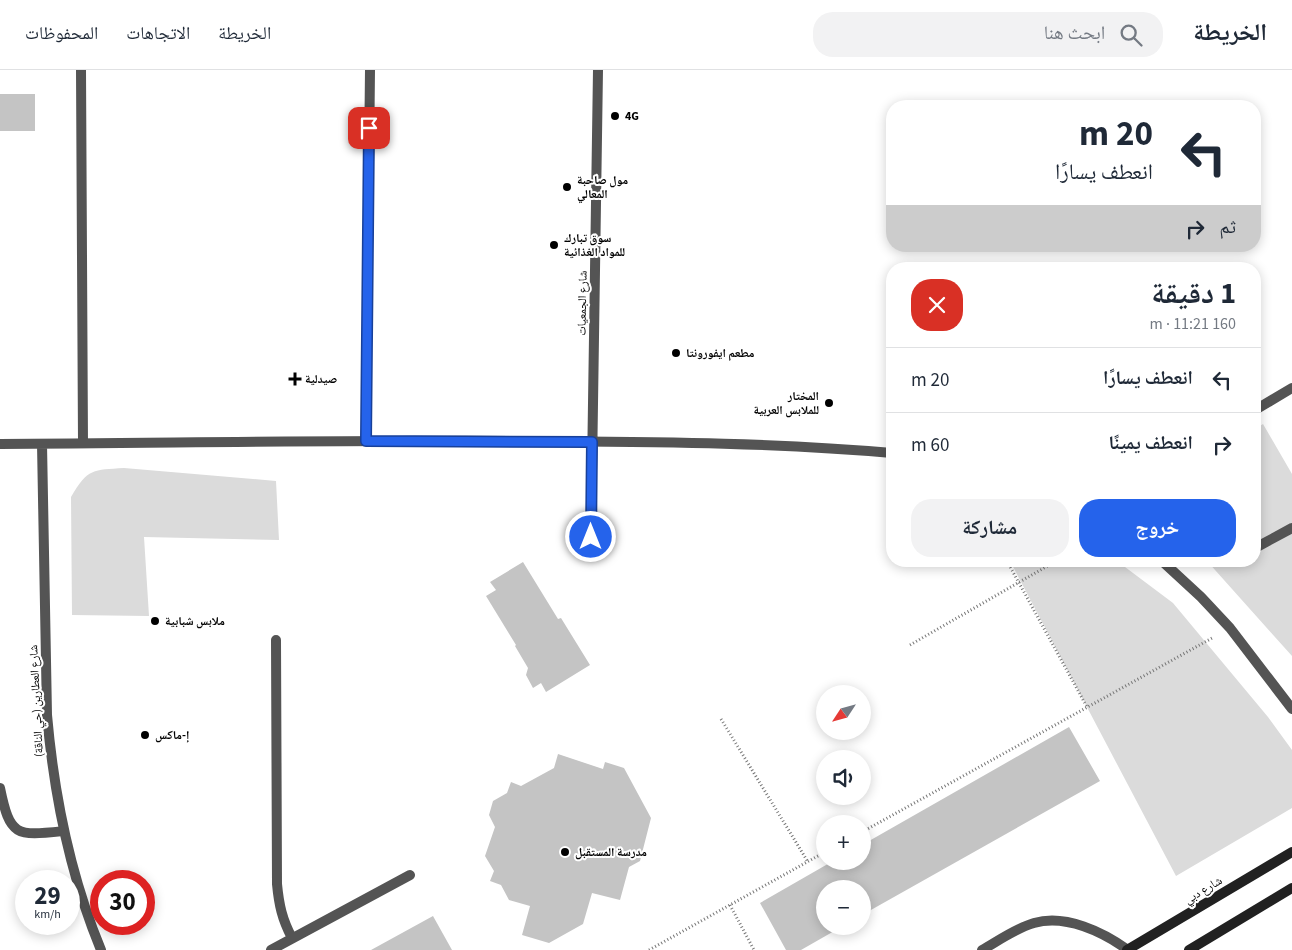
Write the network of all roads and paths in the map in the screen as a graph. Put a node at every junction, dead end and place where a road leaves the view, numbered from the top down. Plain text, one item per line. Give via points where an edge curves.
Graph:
1 (81, 70) edge
2 (370, 70) edge
3 (598, 70) edge
4 (1292, 388) edge
5 (1261, 406) edge
6 (366, 441) junction
7 (592, 442) junction
8 (83, 443) junction
9 (0, 444) edge
10 (42, 444) junction
11 (886, 453) edge
12 (1292, 528) edge
13 (591, 537) dead end
14 (1261, 545) edge
15 (1010, 567) edge
16 (1046, 567) edge
17 (1168, 567) edge
18 (1018, 583) junction
19 (1230, 628) junction
20 (276, 640) dead end
21 (910, 645) dead end
22 (1087, 708) junction
23 (1292, 708) edge
24 (721, 719) dead end
25 (0, 788) edge
26 (871, 827) edge
27 (64, 832) junction
28 (1292, 852) edge
29 (816, 857) edge
30 (808, 862) junction
31 (410, 875) dead end
32 (1292, 888) edge
33 (730, 905) junction
34 (292, 938) junction
35 (101, 950) edge
36 (271, 950) edge
37 (649, 950) edge
38 (754, 950) edge
39 (982, 950) edge
40 (1128, 950) edge
41 (1189, 950) edge

1 - 8 street
2 - 6 street
3 - 7 street, شارع الجمعيات
4 - 5 street
6 - 7 street
6 - 8 street
7 - 11 street via 784,446
7 - 13 street, شارع الجمعيات
8 - 10 street
9 - 10 street
10 - 27 street, شارع العطارين (حي الناقة) via 47,715 50,756
12 - 14 street
15 - 18 path
16 - 18 path
17 - 19 street
18 - 21 path
18 - 22 path
19 - 22 path
19 - 23 street
20 - 34 street via 276,884 283,920
22 - 26 path
24 - 30 path
25 - 27 street via 5,813 16,830 32,834
27 - 35 street, شارع العطارين (حي الناقة)
28 - 40 street, شارع دبي
29 - 30 path
30 - 33 path
31 - 34 street
32 - 41 street
33 - 37 path
33 - 38 path
34 - 36 street
39 - 40 street via 1033,923 1047,920 1097,931

